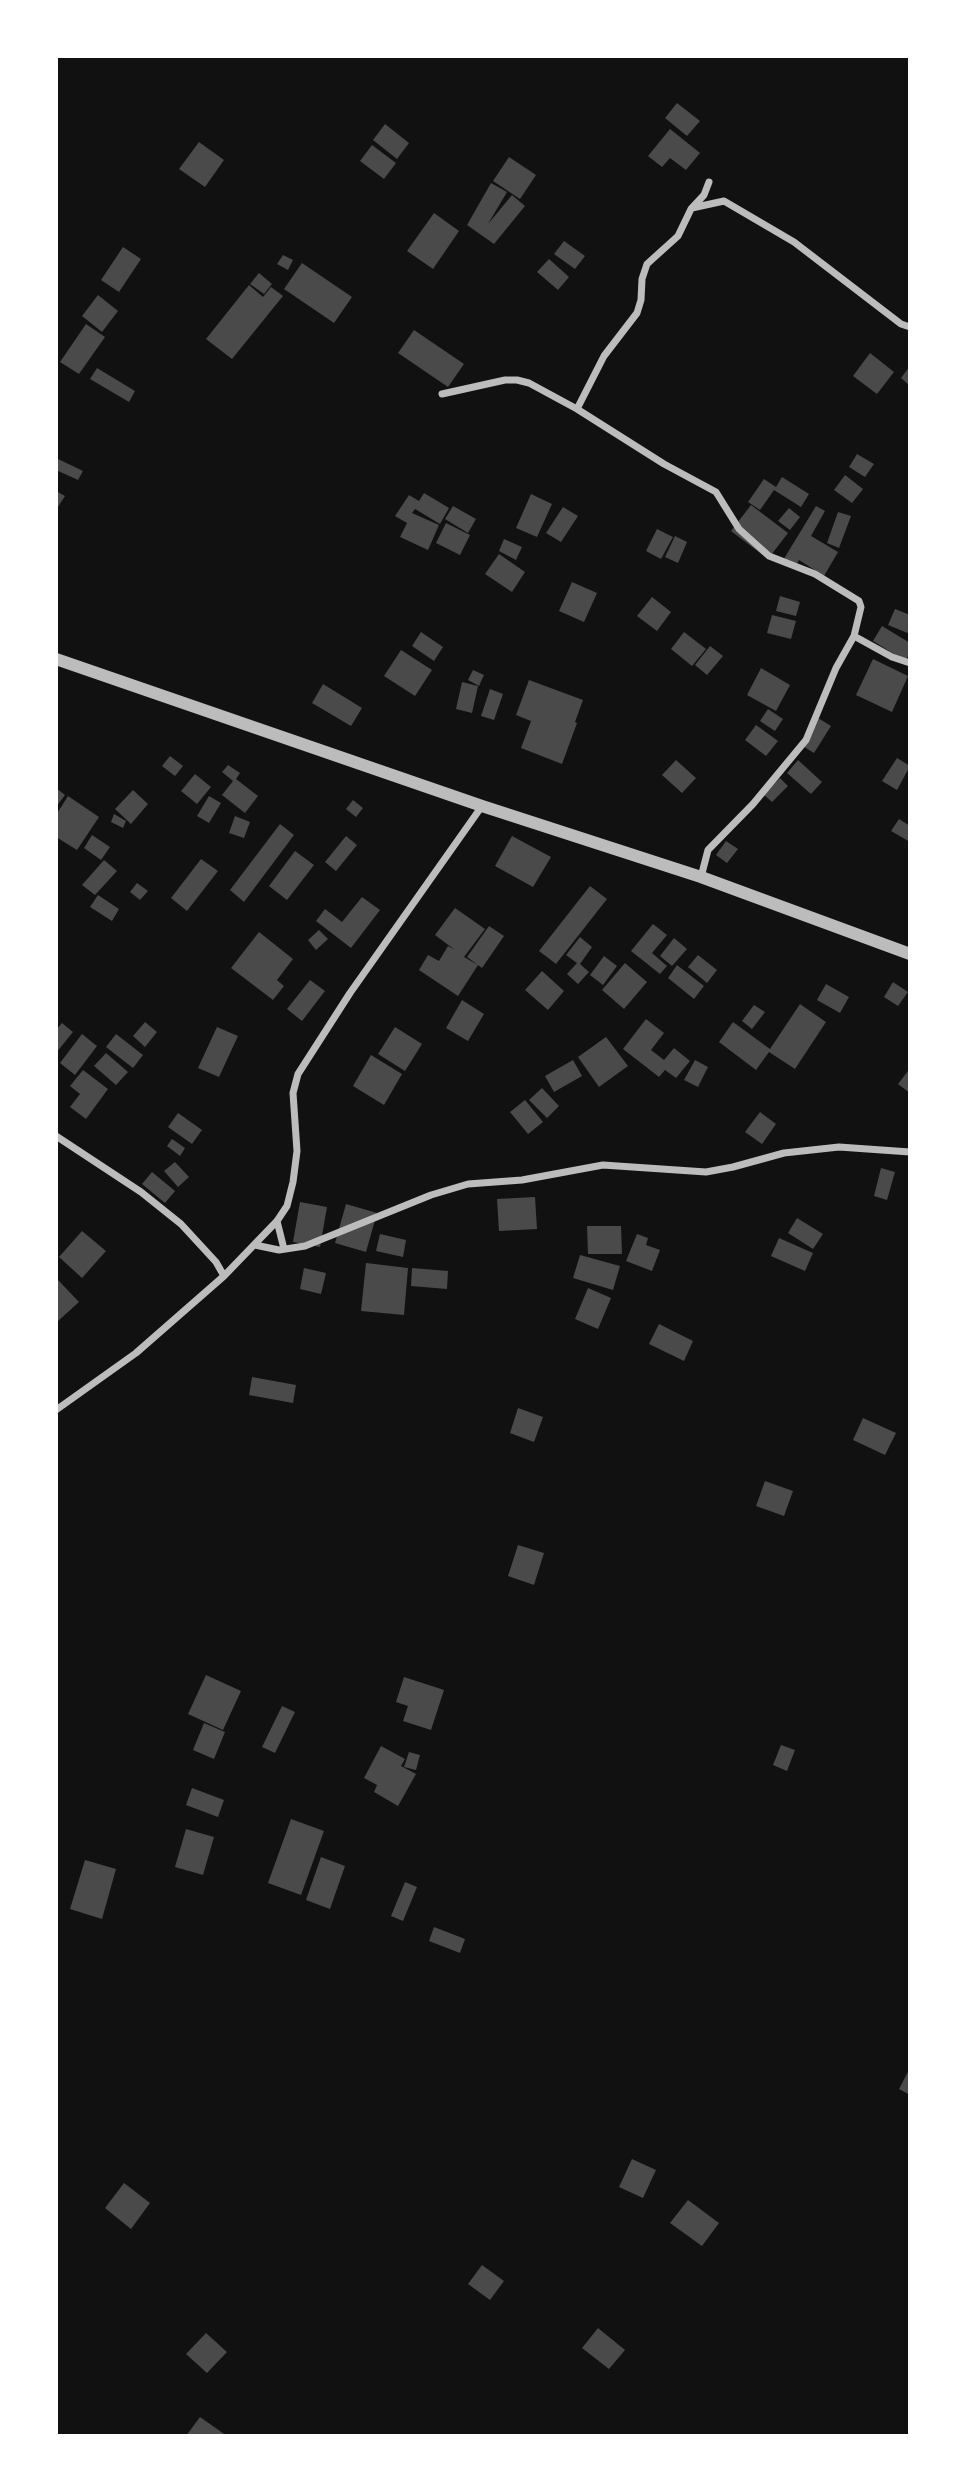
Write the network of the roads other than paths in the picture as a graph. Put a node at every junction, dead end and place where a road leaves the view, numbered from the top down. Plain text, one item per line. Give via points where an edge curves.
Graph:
1 (709, 182) dead end
2 (691, 209) junction
3 (910, 327) edge
4 (442, 394) dead end
5 (577, 409) junction
6 (854, 636) junction
7 (56, 659) edge
8 (910, 663) edge
9 (482, 806) junction
10 (701, 877) junction
11 (910, 954) edge
12 (56, 1136) edge
13 (910, 1152) edge
14 (277, 1221) junction
15 (255, 1245) junction
16 (284, 1249) junction
17 (224, 1276) junction
18 (56, 1410) edge

1 - 2 street
2 - 3 street via 724,201 794,243
2 - 5 street via 678,236 647,264 637,313 604,356
4 - 5 street via 517,380
5 - 6 street via 716,492 739,529 769,556 815,574 859,601
6 - 8 street
6 - 10 street via 806,740 708,850
7 - 9 street
9 - 10 street
9 - 14 street via 298,1074 293,1093 298,1151 287,1206
10 - 11 street
12 - 17 street via 181,1224
13 - 16 street via 839,1147 785,1153 706,1172 603,1165 522,1180 468,1184 305,1246
14 - 15 street
14 - 16 street
15 - 16 street
15 - 17 street
17 - 18 street via 136,1353

